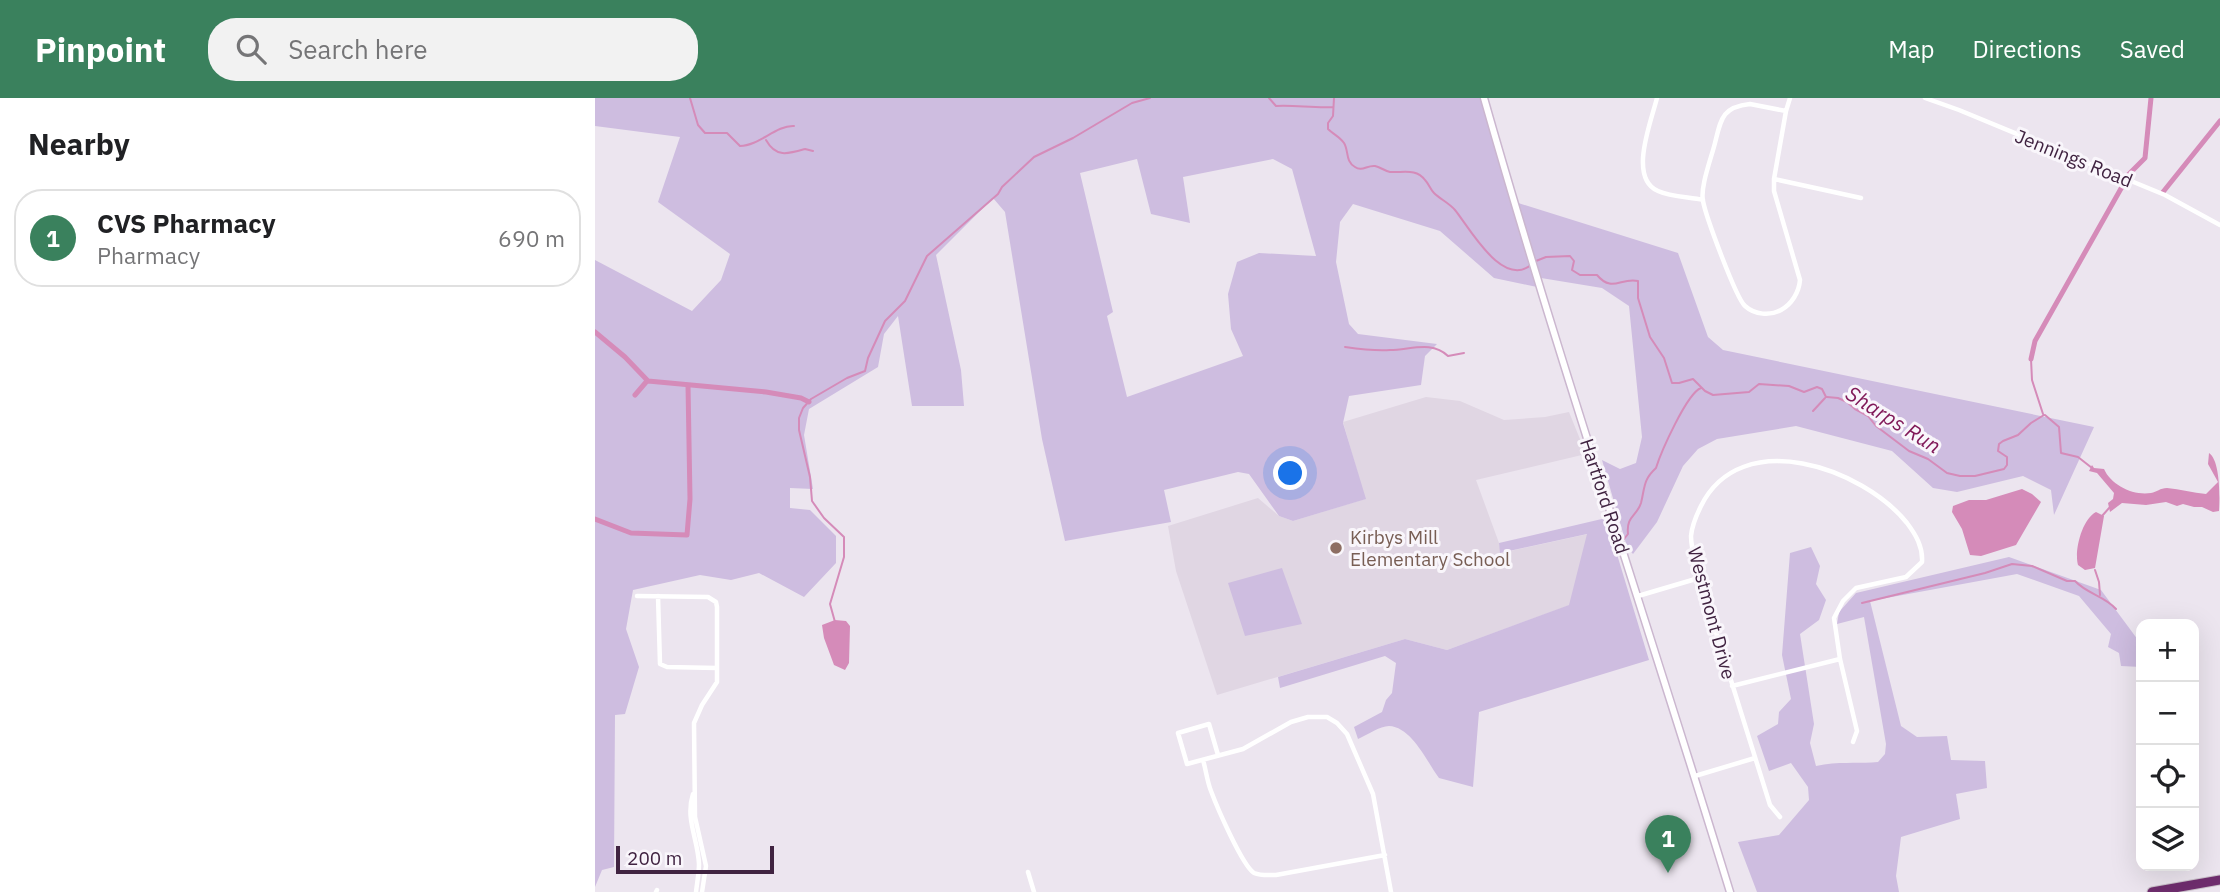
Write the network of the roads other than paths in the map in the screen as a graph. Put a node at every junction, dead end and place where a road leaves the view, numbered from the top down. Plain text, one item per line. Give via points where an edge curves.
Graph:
1 (1484, 98) edge
2 (1657, 98) edge
3 (1790, 98) edge
4 (1925, 98) edge
5 (1786, 111) junction
6 (1774, 179) junction
7 (1861, 198) dead end
8 (1703, 200) junction
9 (2220, 225) edge
10 (1699, 578) junction
11 (637, 596) dead end
12 (658, 596) junction
13 (1638, 596) junction
14 (1840, 659) junction
15 (717, 668) junction
16 (1732, 686) junction
17 (1853, 743) dead end
18 (1218, 755) junction
19 (1755, 758) junction
20 (1203, 759) junction
21 (1695, 776) junction
22 (693, 793) junction
23 (1780, 817) dead end
24 (1385, 855) junction
25 (1028, 872) dead end
26 (2220, 880) edge
27 (695, 892) edge
28 (702, 892) edge
29 (1034, 892) edge
30 (1391, 892) edge
31 (1730, 892) edge
32 (2153, 892) edge

1 - 13 street, Hartford Road
2 - 8 street via 1642,157 1646,180 1660,192
3 - 5 street
4 - 9 street, Jennings Road via 2165,195
5 - 6 street
5 - 8 street via 1750,104 1725,113
6 - 7 street
6 - 8 street via 1776,201 1800,279 1794,298 1779,311 1752,311 1738,297
10 - 13 street
10 - 14 street, Westmont Drive via 1692,547 1694,520 1718,481 1737,469 1797,463 1863,485 1889,504 1913,531 1922,548 1922,562 1906,577 1856,588 1848,595 1834,618
10 - 16 street, Westmont Drive
11 - 12 street
12 - 15 street via 708,597 716,602
12 - 15 street via 660,664
13 - 21 street, Hartford Road
14 - 16 street
14 - 17 street, Westmont Drive via 1857,731
15 - 22 street via 717,682 694,723
16 - 19 street, Westmont Drive
18 - 20 street
18 - 20 street via 1209,724 1178,733 1187,764
18 - 24 street via 1243,749 1291,722 1327,717 1347,734 1373,794
19 - 21 street
19 - 23 street, Westmont Drive via 1770,805
20 - 24 street via 1210,789 1238,850 1254,872 1276,875
21 - 31 street, Hartford Road
22 - 27 street via 691,829 699,865
22 - 28 street via 706,866
24 - 30 street
25 - 29 street
26 - 32 highway

